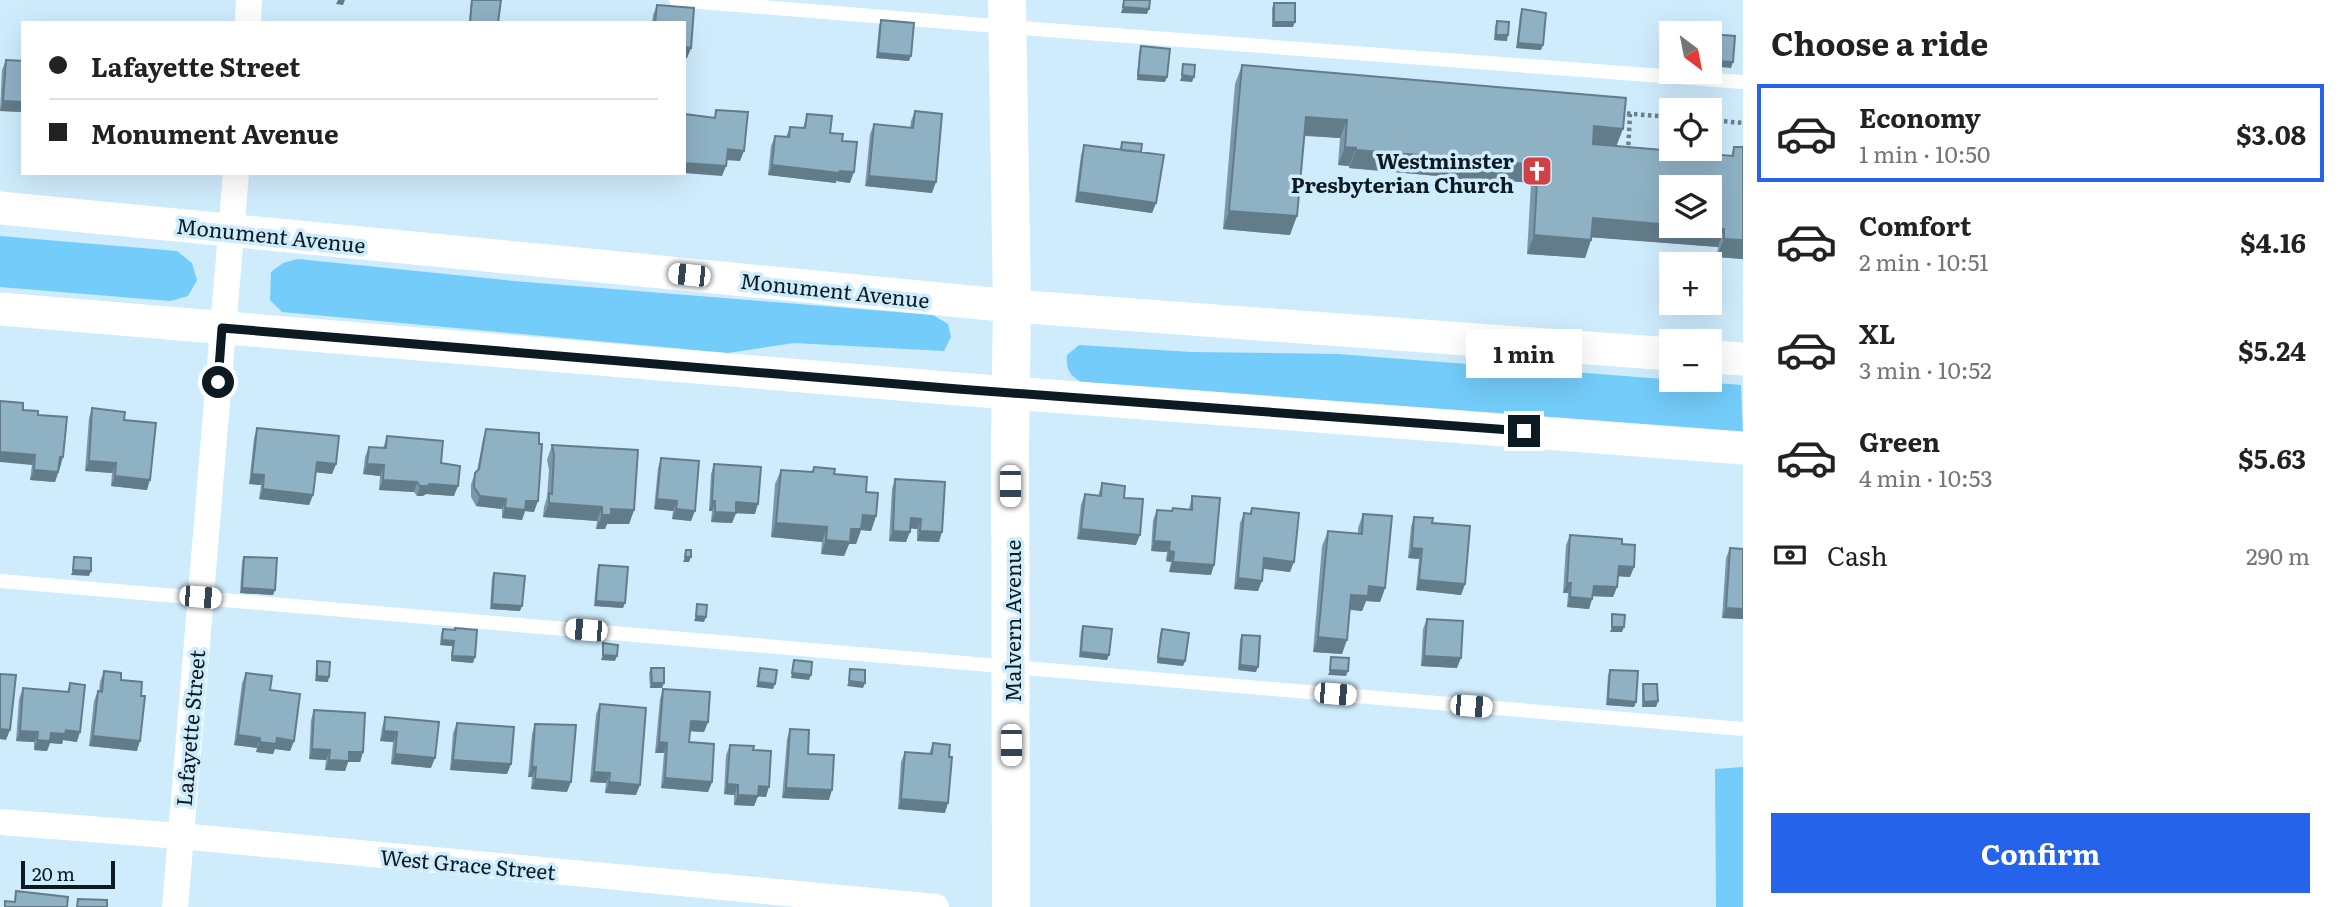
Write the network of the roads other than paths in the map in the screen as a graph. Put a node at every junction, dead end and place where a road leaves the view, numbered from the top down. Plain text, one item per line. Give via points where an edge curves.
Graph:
1 (249, 0) edge
2 (676, 0) edge
3 (1008, 14) edge
4 (247, 21) edge
5 (1743, 82) edge
6 (236, 175) edge
7 (0, 208) edge
8 (232, 230) junction
9 (1012, 306) junction
10 (0, 309) edge
11 (222, 328) junction
12 (1659, 353) edge
13 (1722, 358) edge
14 (1743, 359) edge
15 (1011, 392) junction
16 (1743, 448) edge
17 (0, 581) edge
18 (200, 597) junction
19 (1011, 667) junction
20 (1743, 729) edge
21 (0, 822) edge
22 (180, 836) junction
23 (175, 907) edge
24 (936, 907) edge
25 (1010, 907) edge

1 - 4 street
2 - 3 lane
3 - 5 lane
3 - 9 main road, Malvern Avenue
6 - 8 street, Lafayette Street
7 - 8 street, Monument Avenue
8 - 9 street, Monument Avenue
8 - 11 street, Lafayette Street
9 - 12 street, Monument Avenue
9 - 15 main road, Malvern Avenue
10 - 11 street
11 - 15 street
11 - 18 street, Lafayette Street
13 - 14 street
15 - 16 street
15 - 19 main road, Malvern Avenue
17 - 18 lane
18 - 19 lane
18 - 22 street, Lafayette Street
19 - 20 lane
19 - 25 main road, Malvern Avenue
21 - 22 street, West Grace Street
22 - 23 street, Lafayette Street
22 - 24 street, West Grace Street

